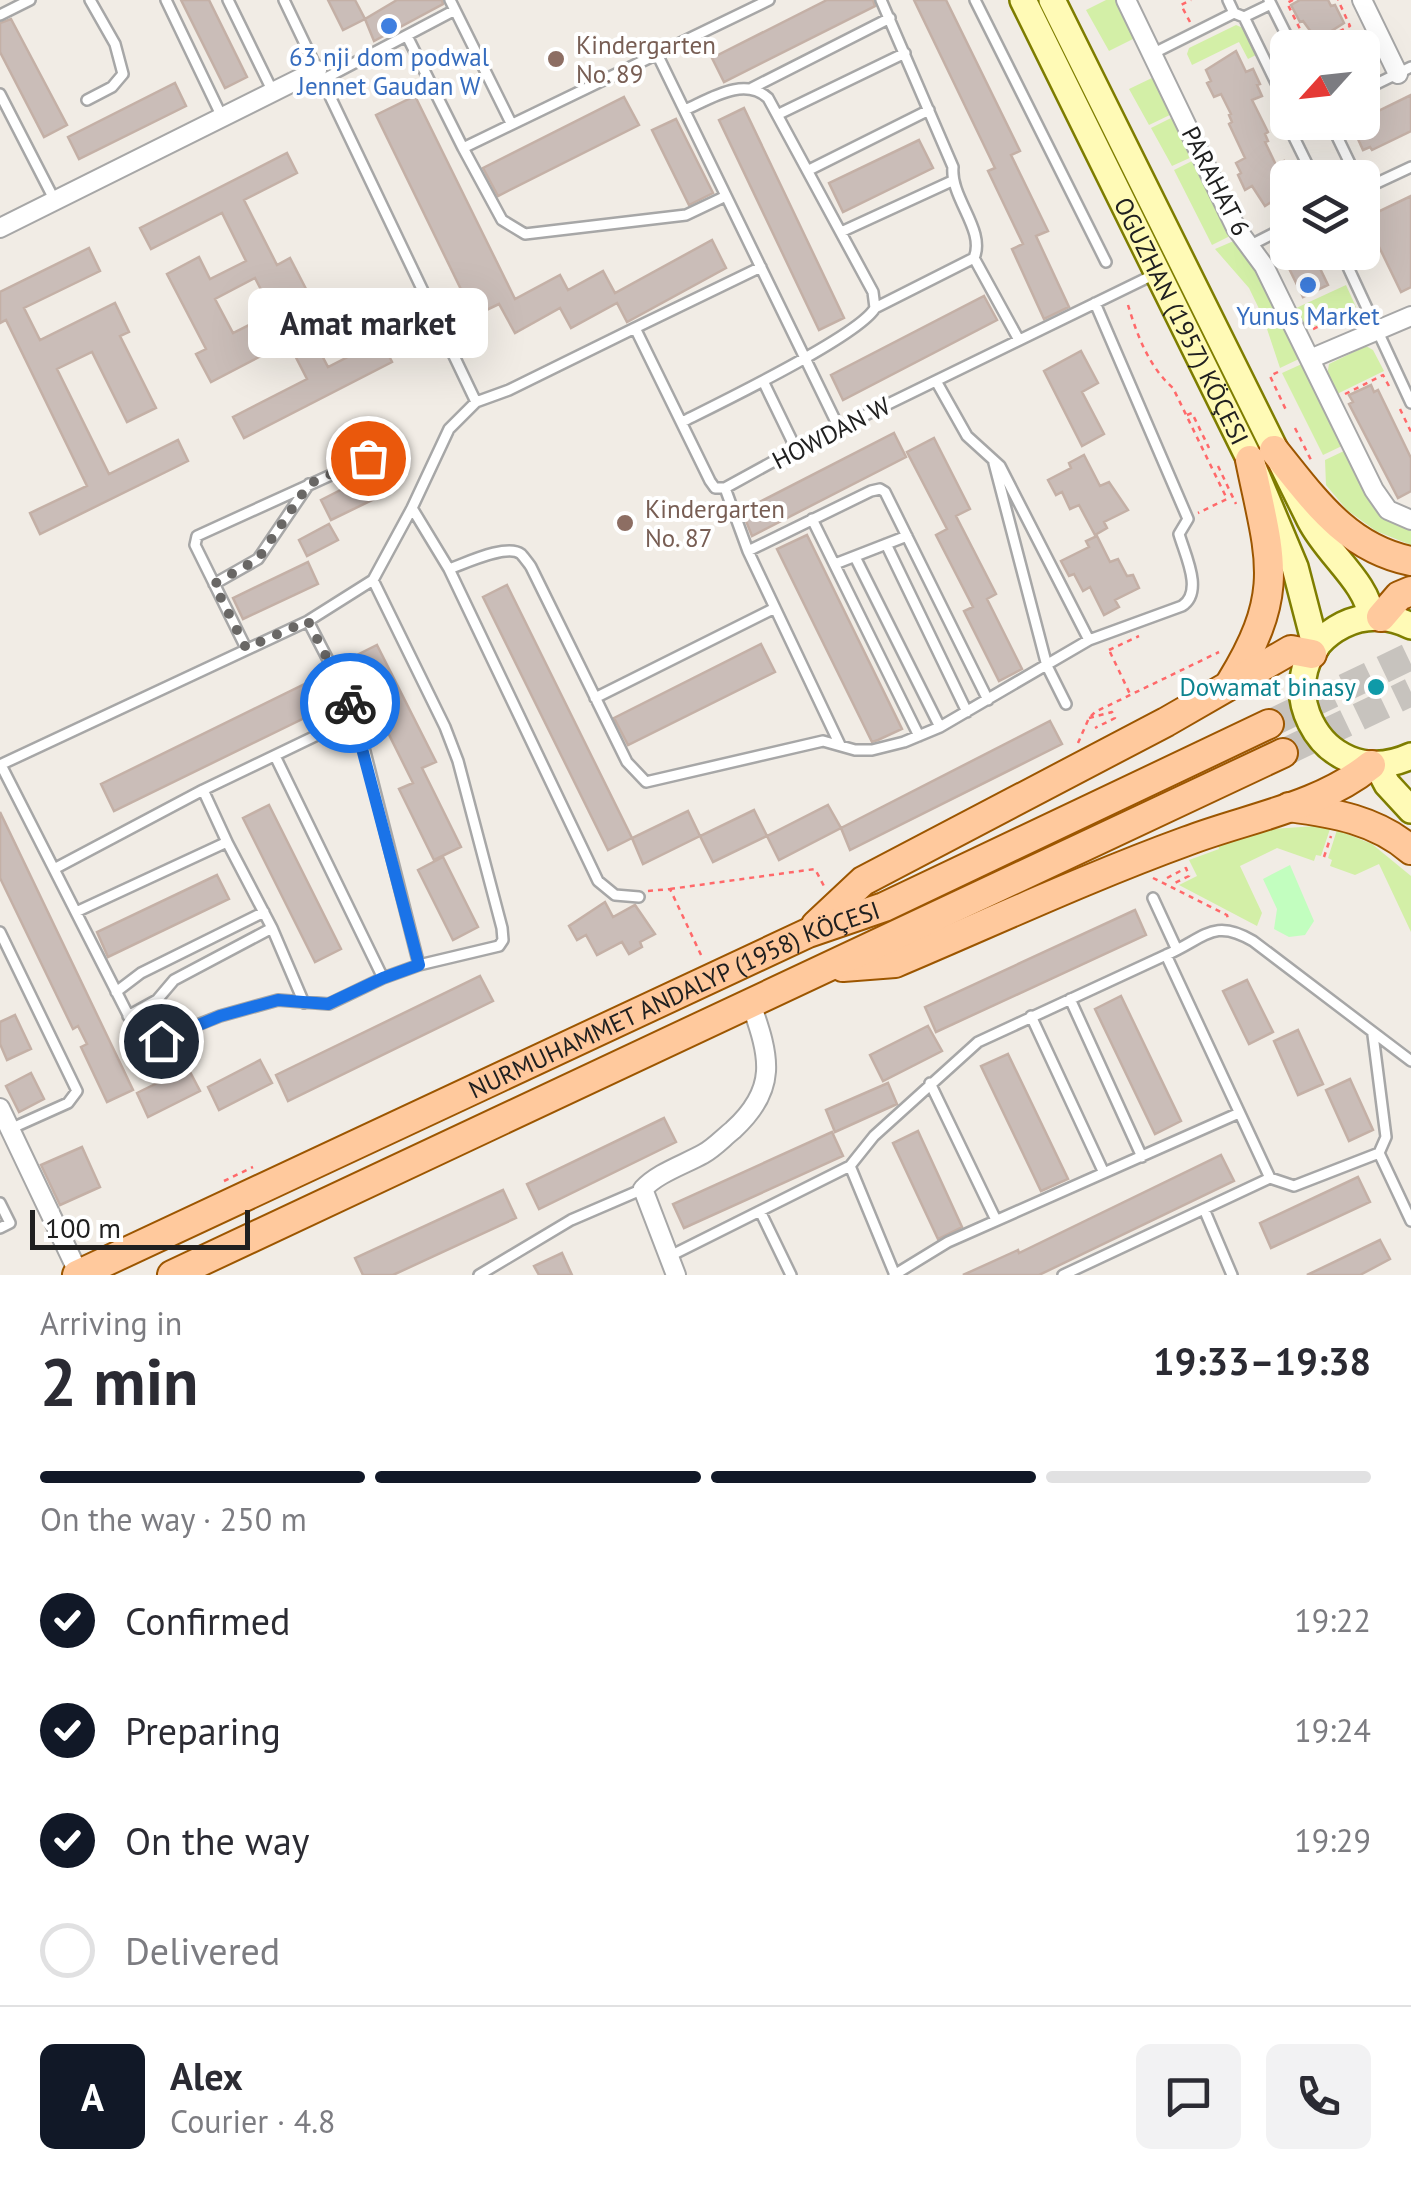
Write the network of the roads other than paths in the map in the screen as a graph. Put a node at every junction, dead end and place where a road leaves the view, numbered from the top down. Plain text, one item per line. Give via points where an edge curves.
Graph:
1 (30, 0) edge
2 (90, 0) edge
3 (166, 0) edge
4 (228, 0) edge
5 (284, 0) edge
6 (768, 0) edge
7 (881, 0) edge
8 (975, 0) edge
9 (1023, 0) edge
10 (1052, 0) edge
11 (1126, 0) edge
12 (1228, 0) edge
13 (1362, 0) edge
14 (1270, 2) edge
15 (748, 4) edge
16 (452, 5) edge
17 (0, 15) edge
18 (1239, 15) junction
19 (890, 18) junction
20 (1284, 30) edge
21 (406, 36) junction
22 (905, 52) junction
23 (1152, 54) junction
24 (658, 56) junction
25 (1405, 71) edge
26 (1270, 72) edge
27 (320, 75) junction
28 (1380, 83) edge
29 (752, 88) junction
30 (273, 92) junction
31 (0, 94) edge
32 (87, 100) dead end
33 (684, 110) junction
34 (929, 110) junction
35 (779, 114) junction
36 (222, 117) junction
37 (511, 123) junction
38 (463, 148) junction
39 (1411, 167) edge
40 (808, 170) junction
41 (952, 182) junction
42 (1380, 182) edge
43 (726, 196) junction
44 (55, 201) junction
45 (0, 228) edge
46 (841, 232) junction
47 (1270, 235) edge
48 (1249, 246) junction
49 (974, 258) junction
50 (1106, 262) dead end
51 (761, 267) junction
52 (1349, 270) edge
53 (1158, 273) junction
54 (1095, 303) junction
55 (876, 308) junction
56 (1411, 316) edge
57 (635, 328) junction
58 (1377, 330) junction
59 (1018, 340) junction
60 (804, 357) junction
61 (1310, 359) junction
62 (763, 381) junction
63 (936, 381) junction
64 (476, 402) junction
65 (1411, 404) edge
66 (682, 422) junction
67 (839, 428) junction
68 (397, 445) dead end
69 (796, 449) junction
70 (1262, 454) junction
71 (993, 460) junction
72 (309, 484) junction
73 (725, 488) junction
74 (412, 508) junction
75 (812, 518) junction
76 (1411, 520) edge
77 (908, 536) junction
78 (886, 544) junction
79 (748, 551) junction
80 (855, 556) junction
81 (1411, 561) edge
82 (834, 564) junction
83 (449, 570) junction
84 (373, 580) junction
85 (214, 584) junction
86 (1411, 591) edge
87 (775, 608) junction
88 (1376, 617) junction
89 (308, 621) junction
90 (1411, 626) edge
91 (1089, 640) junction
92 (246, 648) junction
93 (1314, 651) junction
94 (1047, 666) junction
95 (1228, 687) junction
96 (596, 698) junction
97 (988, 700) junction
98 (1066, 704) dead end
99 (355, 712) junction
100 (967, 712) junction
101 (1270, 724) tunnel mouth
102 (940, 727) junction
103 (919, 736) junction
104 (840, 744) junction
105 (1283, 753) tunnel mouth
106 (275, 756) junction
107 (1411, 756) edge
108 (0, 765) edge
109 (1374, 765) junction
110 (203, 790) junction
111 (1288, 807) junction
112 (1411, 810) edge
113 (227, 842) junction
114 (1411, 850) edge
115 (54, 869) junction
116 (635, 897) road end
117 (1152, 898) dead end
118 (76, 912) junction
119 (264, 912) junction
120 (272, 928) junction
121 (0, 932) edge
122 (808, 933) junction
123 (1178, 950) junction
124 (1166, 955) junction
125 (419, 965) junction
126 (827, 969) junction
127 (383, 978) junction
128 (116, 992) junction
129 (1070, 999) junction
130 (304, 1003) junction
131 (750, 1004) junction
132 (128, 1016) junction
133 (1031, 1016) junction
134 (1373, 1034) junction
135 (1411, 1062) edge
136 (930, 1082) junction
137 (1239, 1113) junction
138 (3, 1116) edge
139 (1379, 1153) junction
140 (1142, 1157) junction
141 (850, 1166) junction
142 (1104, 1173) junction
143 (1270, 1178) junction
144 (643, 1189) junction
145 (0, 1204) edge
146 (1204, 1209) junction
147 (760, 1211) junction
148 (996, 1220) junction
149 (1411, 1221) edge
150 (0, 1228) edge
151 (668, 1257) junction
152 (78, 1274) edge
153 (172, 1275) edge
154 (479, 1275) edge
155 (676, 1275) edge
156 (791, 1275) edge
157 (894, 1275) edge
158 (1063, 1275) edge
159 (1232, 1275) edge

1 - 17 lane
2 - 32 lane via 123,74
3 - 36 lane
4 - 30 lane
5 - 27 lane
6 - 15 lane
7 - 19 lane
8 - 50 lane
9 - 53 main road, OGUZHAN (1957) KÖÇESI
10 - 70 main road, OGUZHAN (1957) KÖÇESI
11 - 23 street, PARAHAT 6
12 - 18 lane
13 - 25 street
14 - 18 lane
14 - 20 lane
15 - 24 lane
16 - 21 lane
16 - 37 lane
18 - 23 lane
18 - 26 lane
19 - 22 lane
19 - 29 lane
21 - 27 lane
21 - 38 lane
22 - 34 lane
22 - 35 lane
23 - 48 street, PARAHAT 6
24 - 33 lane
24 - 37 lane
25 - 28 lane
27 - 30 street
27 - 64 lane
29 - 33 lane
29 - 35 lane
30 - 36 street
31 - 44 lane
33 - 43 lane
34 - 40 lane
34 - 41 lane via 953,167
35 - 40 lane
36 - 44 street
37 - 38 lane
38 - 43 lane via 502,220 524,234 686,215
39 - 42 lane
40 - 46 lane
41 - 46 lane
41 - 49 lane via 978,242
43 - 51 lane
44 - 45 street
46 - 55 lane
47 - 48 lane
48 - 61 street, PARAHAT 6
49 - 55 lane
49 - 59 lane
51 - 57 lane
51 - 60 lane
52 - 58 lane
53 - 54 lane, HOWDAN W
53 - 70 main road, OGUZHAN (1957) KÖÇESI
54 - 59 lane, HOWDAN W
54 - 91 lane via 1188,518 1179,534 1193,597
55 - 60 lane
56 - 58 street
57 - 64 lane
57 - 66 lane
58 - 61 street
58 - 65 lane
59 - 63 lane, HOWDAN W
60 - 62 lane
60 - 67 lane
61 - 76 street, PARAHAT 6 via 1382,504
62 - 66 lane
62 - 69 lane
63 - 67 lane, HOWDAN W
63 - 71 lane via 967,436
64 - 74 lane via 449,429
66 - 73 lane via 710,481
67 - 69 lane, HOWDAN W
68 - 72 lane
69 - 73 lane, HOWDAN W
70 - 81 main road via 1357,541
70 - 88 main road, OGUZHAN (1957) KÖÇESI via 1321,542 1365,592
70 - 93 main road, OGUZHAN (1957) KÖÇESI
70 - 95 main road via 1268,604
71 - 91 lane
71 - 94 lane
72 - 85 lane via 258,559
72 - 85 lane via 197,536
73 - 79 lane
74 - 83 lane
74 - 84 lane
75 - 77 lane via 880,488
75 - 79 lane
75 - 82 lane
77 - 78 lane
77 - 97 lane
78 - 80 lane
78 - 100 lane
79 - 87 lane
80 - 82 lane
80 - 102 lane
82 - 103 lane
83 - 96 lane via 495,553 522,554
83 - 116 lane via 598,881 615,896
84 - 89 lane
84 - 125 lane via 458,761 502,928 499,946
85 - 92 lane
86 - 88 main road
87 - 96 lane
87 - 104 lane
88 - 90 main road
88 - 93 main road via 1340,626
89 - 92 lane
89 - 99 lane
91 - 94 lane
92 - 108 lane
93 - 95 main road via 1291,650
93 - 109 main road via 1302,690 1311,725 1336,753
94 - 97 lane
94 - 98 lane
95 - 122 main road via 863,881
96 - 104 lane via 627,762 646,782 824,741
97 - 100 lane
99 - 106 lane
99 - 125 lane
100 - 102 lane
101 - 122 main road, NURMUHAMMET ANDALYP (1958) KÖÇESI via 884,907
102 - 103 lane
103 - 104 lane via 872,750
105 - 126 main road, NURMUHAMMET ANDALYP (1958) KÖÇESI
106 - 110 lane
106 - 127 lane
107 - 109 main road
108 - 115 lane
109 - 111 main road
109 - 112 main road
110 - 113 lane
110 - 115 lane
111 - 114 main road via 1373,825
111 - 126 main road via 1186,841 895,962
113 - 118 lane
113 - 119 lane
115 - 118 lane
117 - 123 lane
118 - 128 lane
119 - 120 lane
119 - 128 lane
120 - 130 lane
120 - 132 lane via 174,980 158,1000
121 - 138 lane via 78,1092 68,1102
122 - 152 main road, NURMUHAMMET ANDALYP (1958) KÖÇESI
123 - 124 lane
123 - 134 lane via 1230,929
124 - 129 lane
124 - 137 lane
125 - 127 lane
126 - 131 main road, NURMUHAMMET ANDALYP (1958) KÖÇESI
127 - 130 lane via 328,1004
128 - 132 lane
129 - 133 lane
129 - 140 lane
130 - 132 lane via 278,1000 144,1046
131 - 144 street via 768,1067 763,1095 708,1151
131 - 153 main road, NURMUHAMMET ANDALYP (1958) KÖÇESI
133 - 136 lane via 978,1042
133 - 142 lane
134 - 135 lane
134 - 139 lane via 1386,1137
136 - 141 lane
136 - 148 lane
137 - 140 lane
137 - 143 lane
138 - 152 street
139 - 143 lane via 1294,1186
139 - 149 lane
140 - 142 lane
141 - 147 lane
141 - 157 lane
142 - 148 lane
143 - 146 lane
144 - 151 street
144 - 154 lane via 570,1220
145 - 150 lane via 10,1223
146 - 158 lane
146 - 159 lane
147 - 151 lane
147 - 156 lane
148 - 157 lane
151 - 155 street

